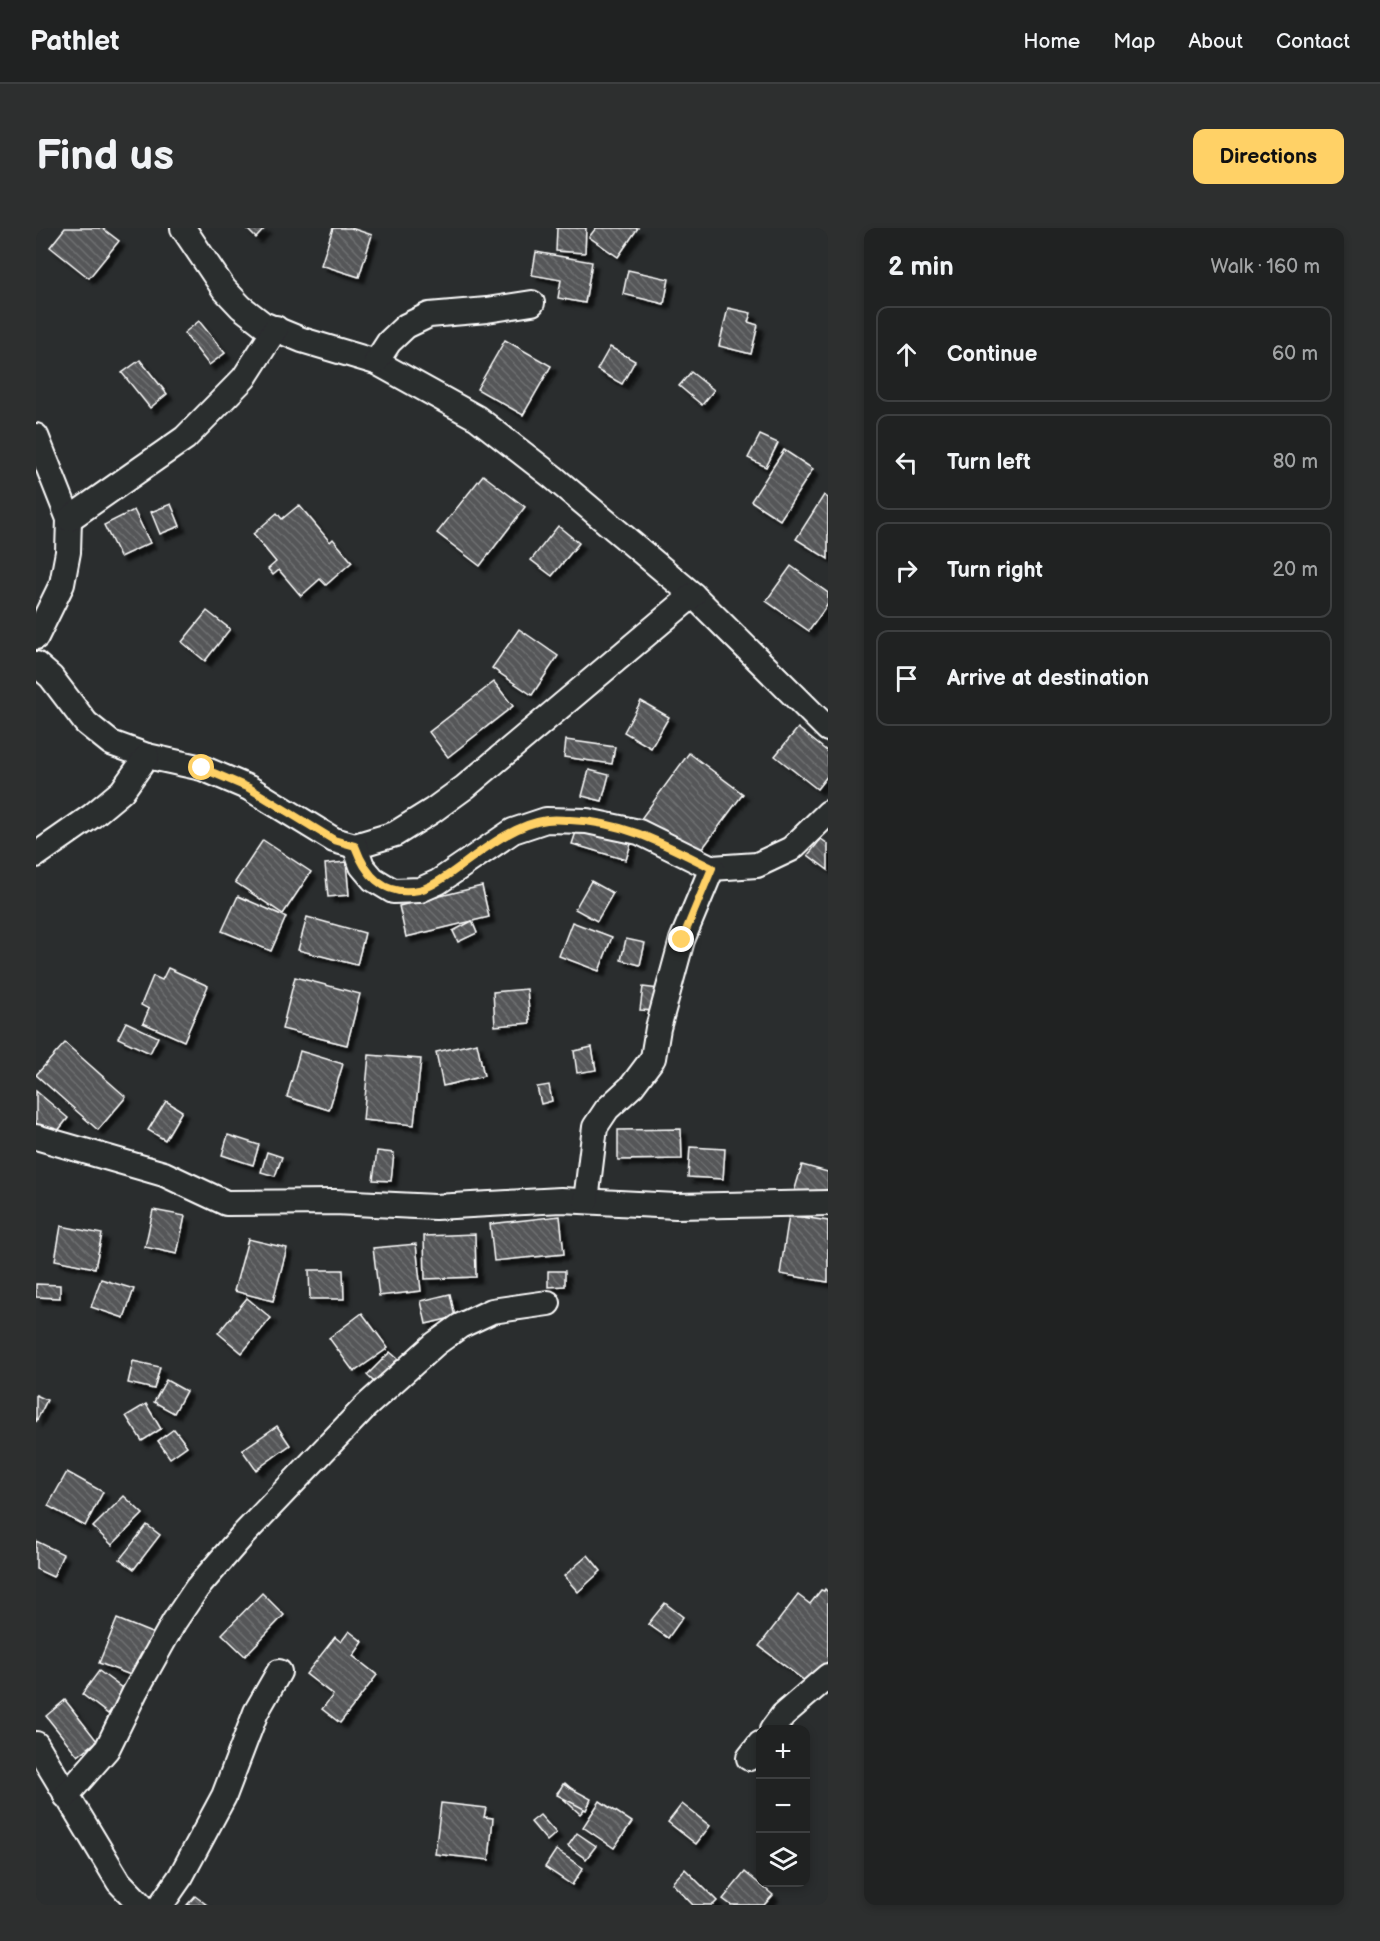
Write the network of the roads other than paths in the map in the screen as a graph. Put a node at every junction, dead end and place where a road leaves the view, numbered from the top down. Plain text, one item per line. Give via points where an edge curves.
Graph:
1 (183, 228) edge
2 (532, 303) dead end
3 (276, 328) junction
4 (376, 362) junction
5 (36, 436) edge
6 (69, 519) junction
7 (693, 595) junction
8 (36, 637) edge
9 (36, 664) edge
10 (828, 729) edge
11 (147, 756) junction
12 (828, 813) edge
13 (355, 846) junction
14 (36, 855) edge
15 (712, 868) junction
16 (36, 1137) edge
17 (586, 1201) junction
18 (828, 1203) edge
19 (548, 1303) dead end
20 (279, 1672) dead end
21 (828, 1676) edge
22 (776, 1725) edge
23 (36, 1744) edge
24 (66, 1796) junction
25 (141, 1905) edge
26 (161, 1905) edge

1 - 3 street via 230,295 263,324
2 - 4 street via 429,315 406,326 388,342
3 - 4 street
3 - 6 street via 244,378 192,431
4 - 7 street via 477,418
5 - 6 street
6 - 8 street via 62,584
7 - 10 street
7 - 13 street via 465,787 395,834
9 - 11 street via 51,676 86,723 111,742
11 - 13 street via 202,768 249,788 334,840
11 - 14 street via 122,791
12 - 15 street via 790,849 757,865
13 - 15 street via 362,866 373,879 393,891 420,890 438,882 513,831 546,820 587,821 639,832
15 - 17 street via 682,940 653,1058 595,1127
16 - 17 street via 164,1174 225,1203 335,1202 435,1207
17 - 18 street via 676,1206
19 - 24 street via 492,1311 460,1326 366,1406 306,1467 197,1588 174,1622 107,1749
20 - 26 street via 256,1712 224,1796
21 - 22 street
23 - 24 street
24 - 25 street via 119,1882

